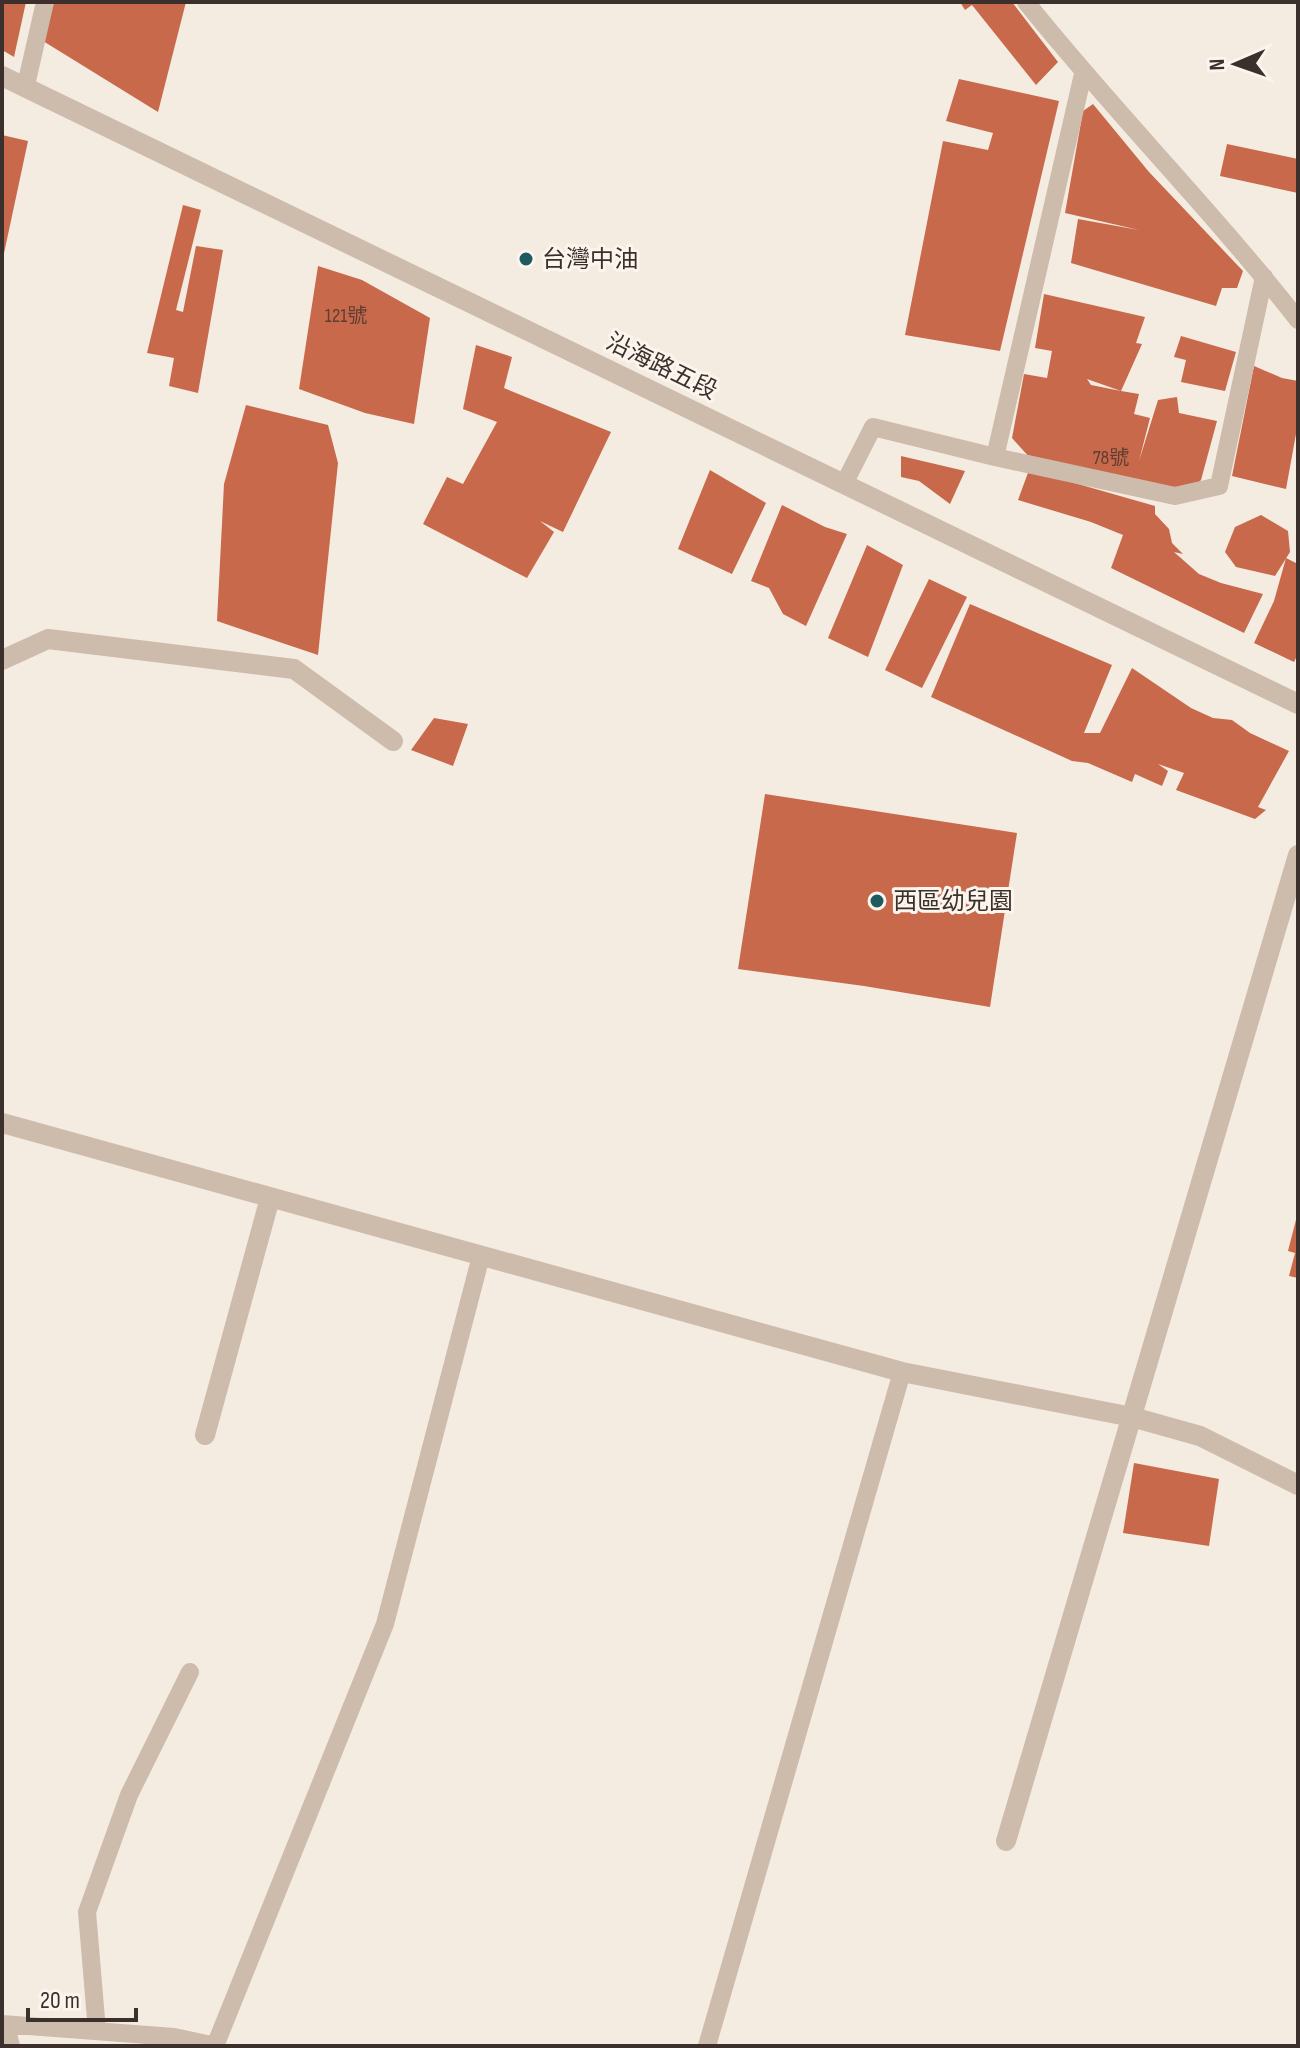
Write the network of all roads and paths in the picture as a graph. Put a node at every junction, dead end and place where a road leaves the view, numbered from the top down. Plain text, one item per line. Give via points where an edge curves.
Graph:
1 (45, 2) edge
2 (1026, 2) edge
3 (1083, 74) junction
4 (2, 76) edge
5 (26, 85) junction
6 (1264, 277) junction
7 (1298, 320) edge
8 (995, 457) junction
9 (844, 484) junction
10 (2, 660) edge
11 (1298, 704) edge
12 (393, 741) dead end
13 (1298, 855) edge
14 (2, 1123) edge
15 (270, 1198) junction
16 (481, 1256) junction
17 (902, 1372) junction
18 (1132, 1417) junction
19 (205, 1435) dead end
20 (1298, 1485) edge
21 (190, 1672) dead end
22 (1006, 1841) dead end
23 (4, 2025) edge
24 (97, 2031) junction
25 (11, 2046) edge
26 (216, 2046) edge
27 (707, 2046) edge

1 - 5 lane
2 - 3 lane
3 - 6 lane
3 - 8 lane
4 - 5 street, 沿海路五段
5 - 9 street, 沿海路五段
6 - 7 lane
6 - 8 lane via 1219,486 1175,496
8 - 9 lane via 873,427
9 - 11 street, 沿海路五段
10 - 12 street via 48,639 294,669
13 - 18 street
14 - 15 street
15 - 16 street
15 - 19 street
16 - 17 street
16 - 26 lane via 385,1624
17 - 18 street
17 - 27 lane
18 - 20 street via 1200,1436
18 - 22 street
21 - 24 lane via 129,1795 87,1912
23 - 24 lane
23 - 25 lane
24 - 26 lane

